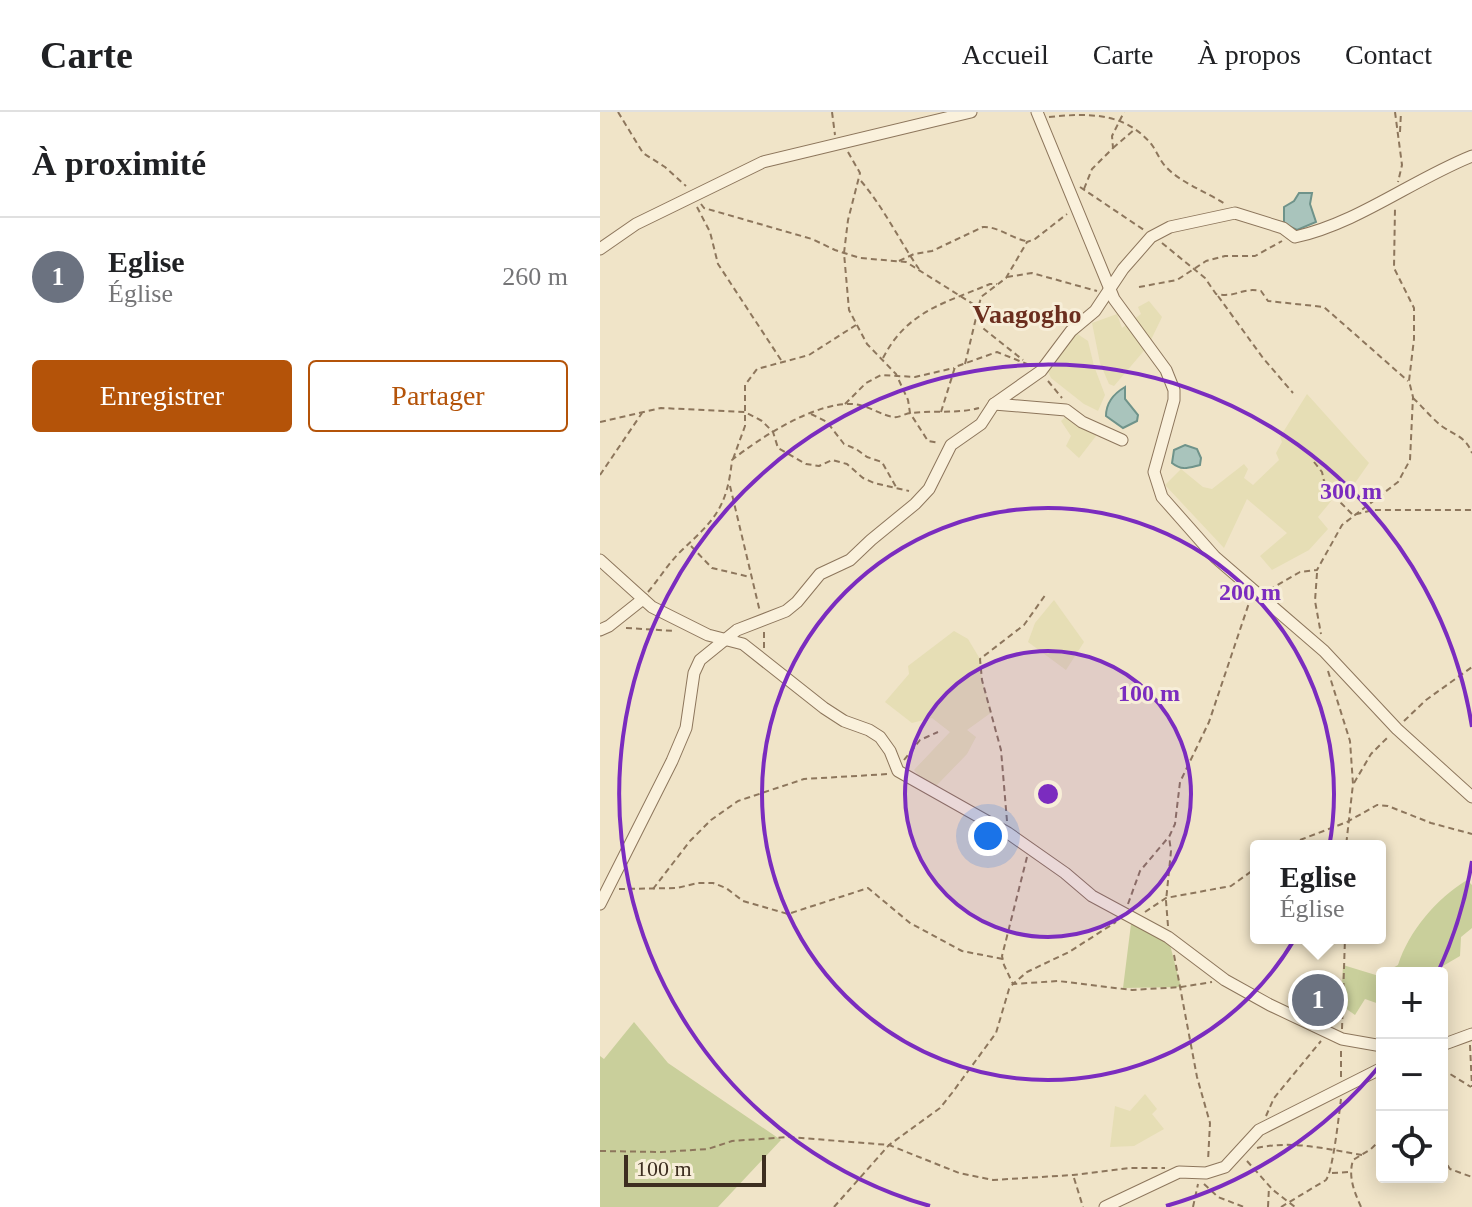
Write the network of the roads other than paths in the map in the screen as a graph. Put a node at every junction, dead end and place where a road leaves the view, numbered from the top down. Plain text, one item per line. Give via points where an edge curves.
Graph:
1 (971, 112) edge
2 (1038, 115) edge
3 (1472, 156) edge
4 (600, 249) edge
5 (1108, 291) junction
6 (994, 404) junction
7 (1122, 440) dead end
8 (600, 560) edge
9 (643, 599) junction
10 (604, 628) edge
11 (724, 639) junction
12 (1472, 797) edge
13 (600, 904) edge
14 (1470, 1034) edge
15 (1448, 1043) edge
16 (1376, 1045) edge
17 (1376, 1071) edge
18 (1105, 1207) edge

1 - 4 street via 763,162 636,224
2 - 5 street
3 - 5 street via 1319,231 1295,237 1235,213 1170,227 1131,258
5 - 6 street via 1041,371
5 - 12 street via 1166,370 1174,390 1154,472 1157,488 1215,557 1324,651 1397,729
6 - 7 street via 1066,410
6 - 11 street via 981,424 951,445 929,489 915,504 850,560 820,574 786,611
8 - 9 street
9 - 10 street
9 - 11 street
11 - 13 street via 700,660 686,728
11 - 16 street via 743,644 824,708 880,737 898,771 1008,833 1101,902 1168,937 1225,980 1342,1039
14 - 15 street
17 - 18 street via 1259,1130 1225,1167 1203,1177 1179,1172

